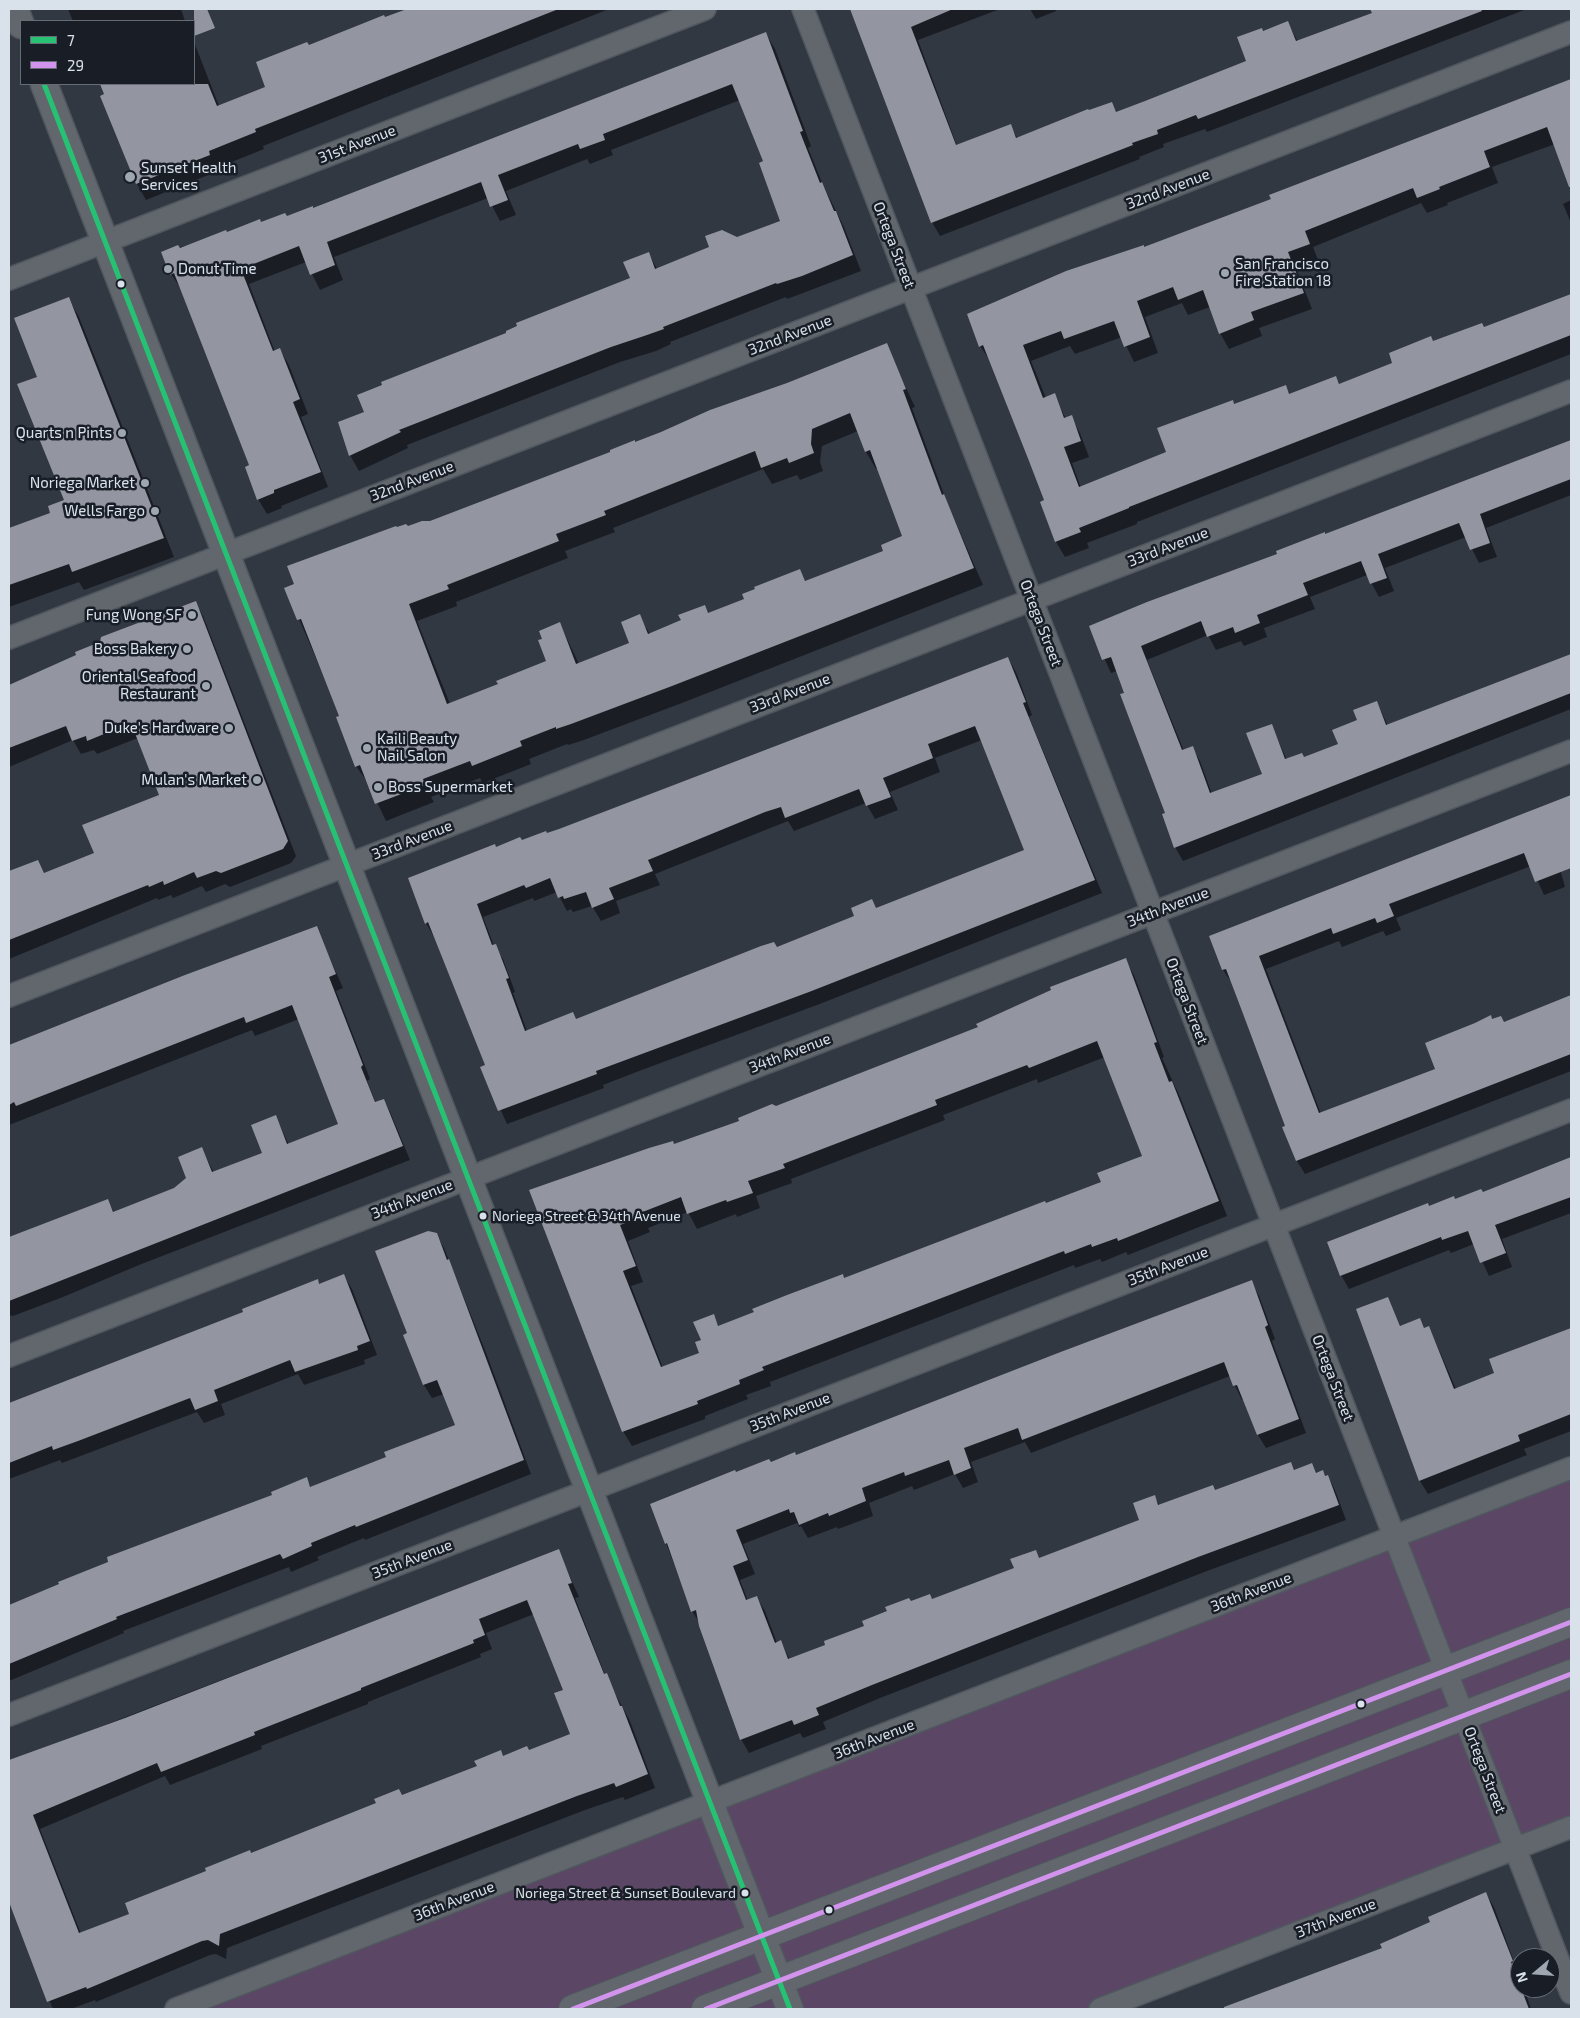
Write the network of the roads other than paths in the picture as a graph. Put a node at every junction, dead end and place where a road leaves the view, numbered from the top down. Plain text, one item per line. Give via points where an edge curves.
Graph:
1 (15, 9) edge
2 (705, 9) edge
3 (803, 9) edge
4 (20, 22) edge
5 (1571, 32) edge
6 (44, 85) edge
7 (105, 241) junction
8 (9, 279) edge
9 (911, 288) junction
10 (1571, 391) edge
11 (226, 554) junction
12 (1032, 600) junction
13 (9, 638) edge
14 (1571, 751) edge
15 (347, 865) junction
16 (1153, 913) junction
17 (9, 996) edge
18 (1571, 1110) edge
19 (469, 1177) junction
20 (1274, 1225) junction
21 (9, 1356) edge
22 (1571, 1468) edge
23 (589, 1490) junction
24 (1395, 1537) junction
25 (1571, 1622) edge
26 (1446, 1670) junction
27 (1571, 1674) edge
28 (9, 1715) edge
29 (1464, 1716) junction
30 (710, 1802) junction
31 (1571, 1827) edge
32 (1515, 1848) junction
33 (762, 1936) junction
34 (779, 1981) junction
35 (1571, 1993) edge
36 (176, 2009) edge
37 (573, 2009) edge
38 (706, 2009) edge
39 (790, 2009) edge
40 (1100, 2009) edge

1 - 4 street
2 - 7 street, 31st Avenue
3 - 9 street, Ortega Street
5 - 9 street, 32nd Avenue
6 - 7 street
7 - 8 street, 31st Avenue
7 - 11 street
9 - 11 street, 32nd Avenue
9 - 12 street, Ortega Street
10 - 12 street, 33rd Avenue
11 - 13 street, 32nd Avenue
11 - 15 street
12 - 15 street, 33rd Avenue
12 - 16 street, Ortega Street
14 - 16 street, 34th Avenue
15 - 17 street, 33rd Avenue
15 - 19 street
16 - 19 street, 34th Avenue
16 - 20 street, Ortega Street
18 - 20 street, 35th Avenue
19 - 21 street, 34th Avenue
19 - 23 street
20 - 23 street, 35th Avenue
20 - 24 street, Ortega Street
22 - 24 street, 36th Avenue
23 - 28 street, 35th Avenue
23 - 30 street
24 - 26 street, Ortega Street
24 - 30 street, 36th Avenue
25 - 26 main road
26 - 29 street, Ortega Street
26 - 33 main road
27 - 29 main road
29 - 32 street, Ortega Street
29 - 34 main road
30 - 33 street
30 - 36 street, 36th Avenue
31 - 32 street, 37th Avenue
32 - 35 street, Ortega Street
32 - 40 street, 37th Avenue
33 - 34 street
33 - 37 main road
34 - 38 main road
34 - 39 street

